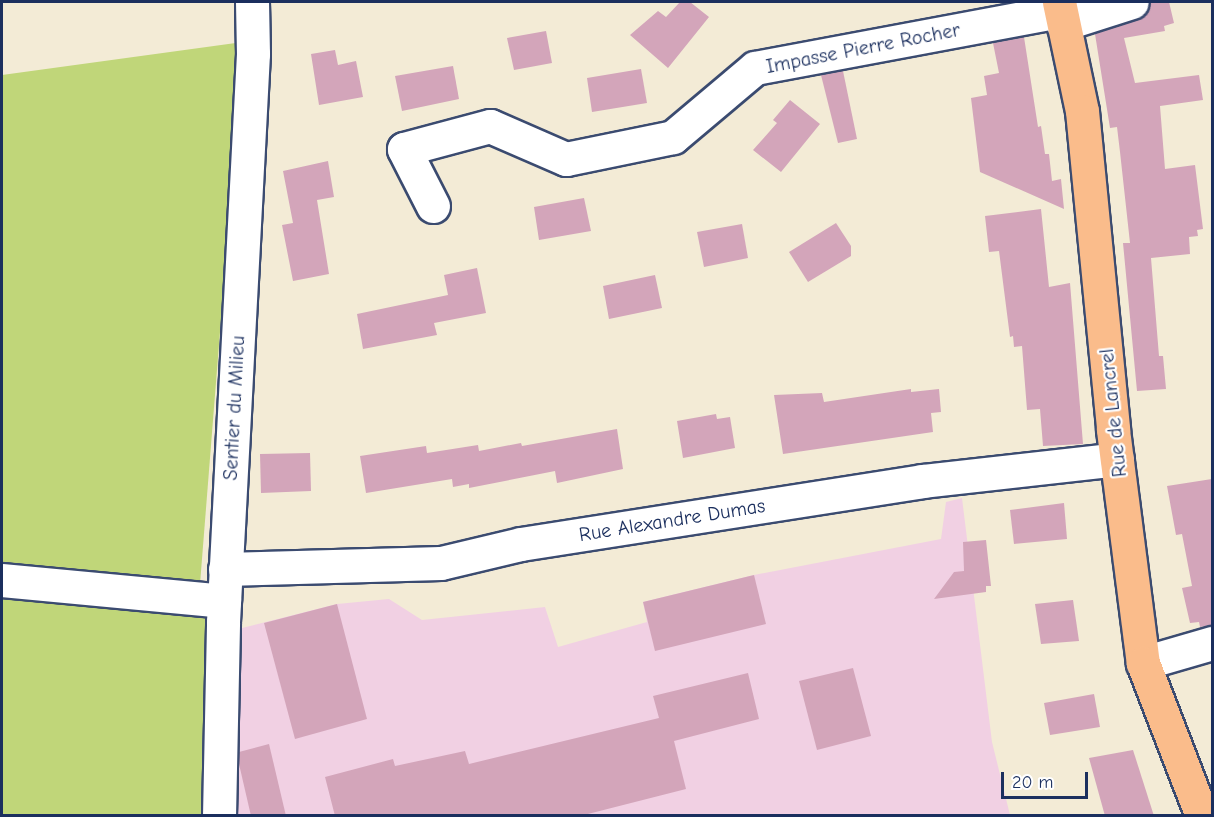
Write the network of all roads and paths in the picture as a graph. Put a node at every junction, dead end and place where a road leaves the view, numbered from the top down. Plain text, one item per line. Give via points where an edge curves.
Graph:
1 (252, 2) edge
2 (1131, 2) edge
3 (1061, 12) edge
4 (433, 206) dead end
5 (1117, 459) junction
6 (225, 569) junction
7 (2, 580) edge
8 (224, 602) junction
9 (1212, 643) edge
10 (1143, 663) junction
11 (219, 816) edge
12 (1202, 816) edge

1 - 6 street, Sentier du Milieu via 253,54
2 - 3 street
3 - 4 street, Impasse Pierre Rocher via 755,68 673,137 566,159 490,126 404,148
3 - 5 main road, Rue de Lancrel via 1082,111
5 - 6 street, Rue Alexandre Dumas via 898,484 520,544 441,563
5 - 10 main road, Rue de Lancrel
6 - 8 street, Sentier du Milieu
7 - 8 street
8 - 11 street, Sentier du Milieu
9 - 10 street
10 - 12 main road, Rue de Lancrel

